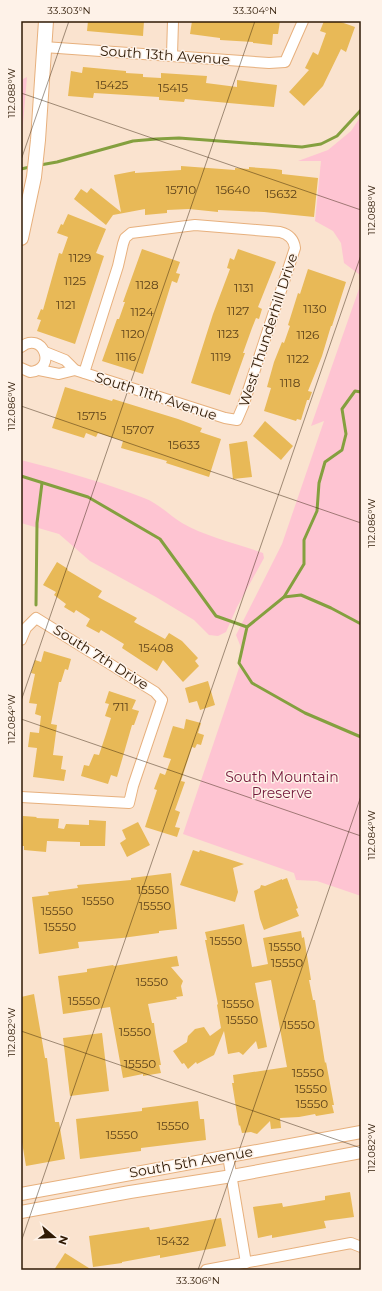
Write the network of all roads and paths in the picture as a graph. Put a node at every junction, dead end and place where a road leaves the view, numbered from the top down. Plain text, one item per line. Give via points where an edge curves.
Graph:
1 (46, 21) edge
2 (174, 21) edge
3 (303, 21) edge
4 (44, 47) junction
5 (172, 55) junction
6 (21, 238) edge
7 (21, 347) edge
8 (45, 352) junction
9 (21, 368) edge
10 (39, 370) junction
11 (80, 372) junction
12 (237, 420) joint
13 (21, 640) edge
14 (21, 797) edge
15 (361, 1132) edge
16 (361, 1152) edge
17 (228, 1156) junction
18 (232, 1176) junction
19 (21, 1194) edge
20 (21, 1212) edge
21 (361, 1247) edge
22 (246, 1263) junction
23 (206, 1270) edge

1 - 4 main road
2 - 5 street
3 - 5 street, South 13th Avenue via 285,62
4 - 5 street, South 13th Avenue
4 - 6 main road via 34,177
7 - 8 street, South 11th Avenue via 36,344
8 - 10 street via 44,364
8 - 11 street, South 11th Avenue via 65,360
9 - 10 street, South 11th Avenue via 30,372
10 - 11 street, South 11th Avenue via 59,374
11 - 12 street, South 11th Avenue
11 - 12 street, West Thunderhill Drive via 118,266 124,238 131,234 195,225 285,233 292,239 295,248
13 - 14 street, South 7th Drive via 26,628 36,618 155,692 162,700 129,802
15 - 17 street, South 5th Avenue
16 - 18 street, South 5th Avenue
17 - 18 street
17 - 19 street, South 5th Avenue
18 - 20 street, South 5th Avenue
18 - 22 street
21 - 22 street via 351,1243
22 - 23 street

